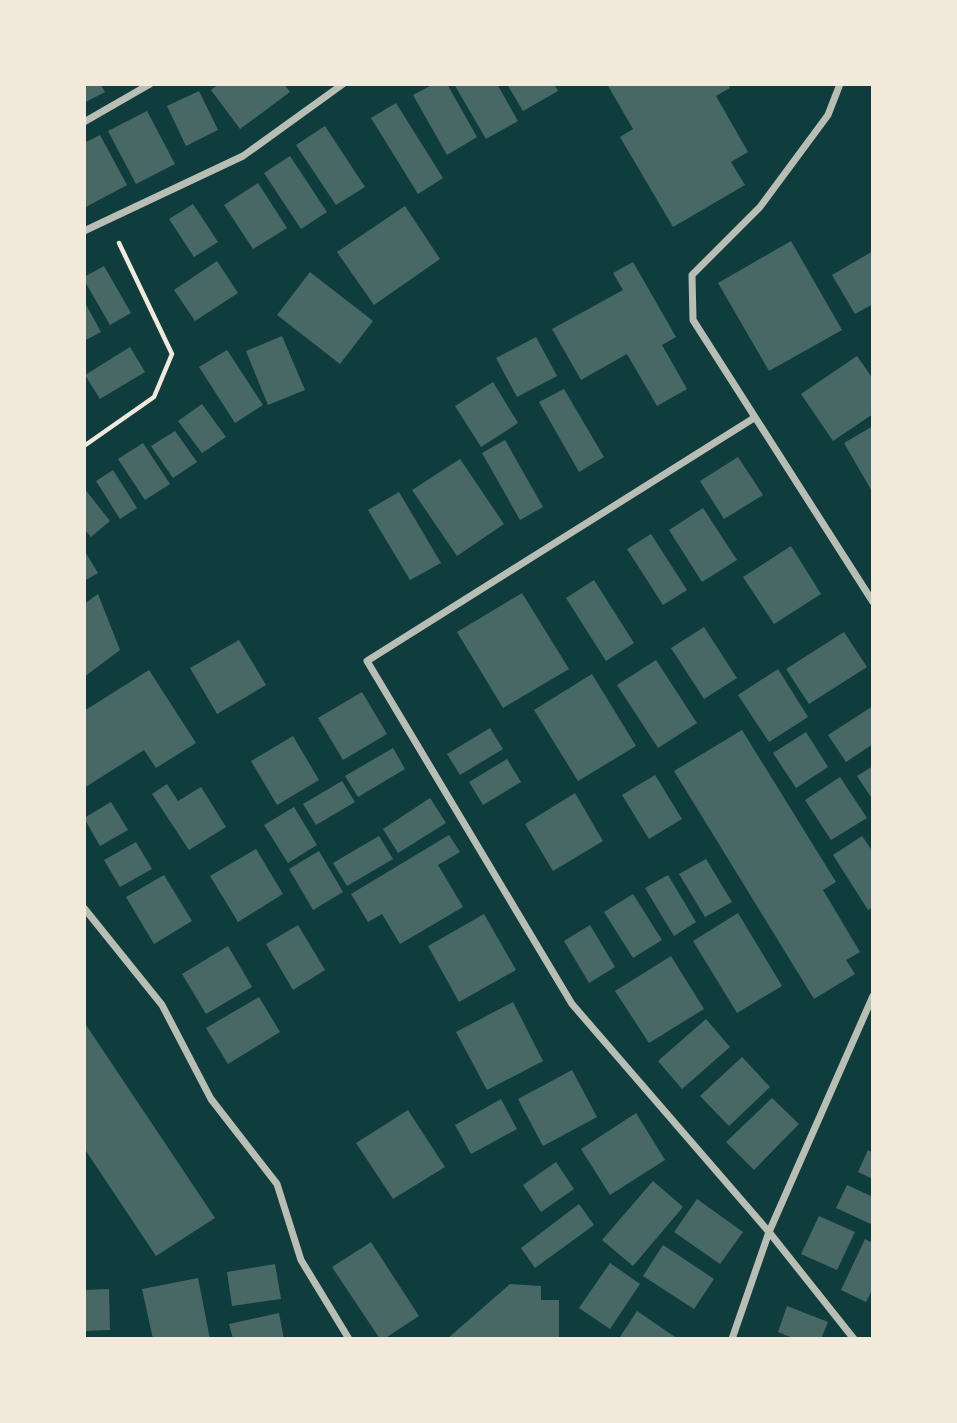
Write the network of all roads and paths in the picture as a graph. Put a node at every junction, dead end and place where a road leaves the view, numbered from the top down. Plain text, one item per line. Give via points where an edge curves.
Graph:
1 (150, 84) edge
2 (343, 84) edge
3 (840, 84) edge
4 (84, 122) edge
5 (108, 220) junction
6 (84, 231) edge
7 (754, 418) junction
8 (84, 446) edge
9 (873, 601) edge
10 (84, 908) edge
11 (873, 996) edge
12 (769, 1232) junction
13 (349, 1339) edge
14 (732, 1339) edge
15 (855, 1339) edge

1 - 4 street
2 - 5 street via 243,156
3 - 7 street via 828,115 760,207 692,275 693,320
5 - 6 street
5 - 8 path via 172,354 154,397
7 - 9 street
7 - 12 street via 367,661 572,1004
10 - 13 street via 162,1005 211,1099 277,1184 301,1260
11 - 12 street
12 - 14 street
12 - 15 street

